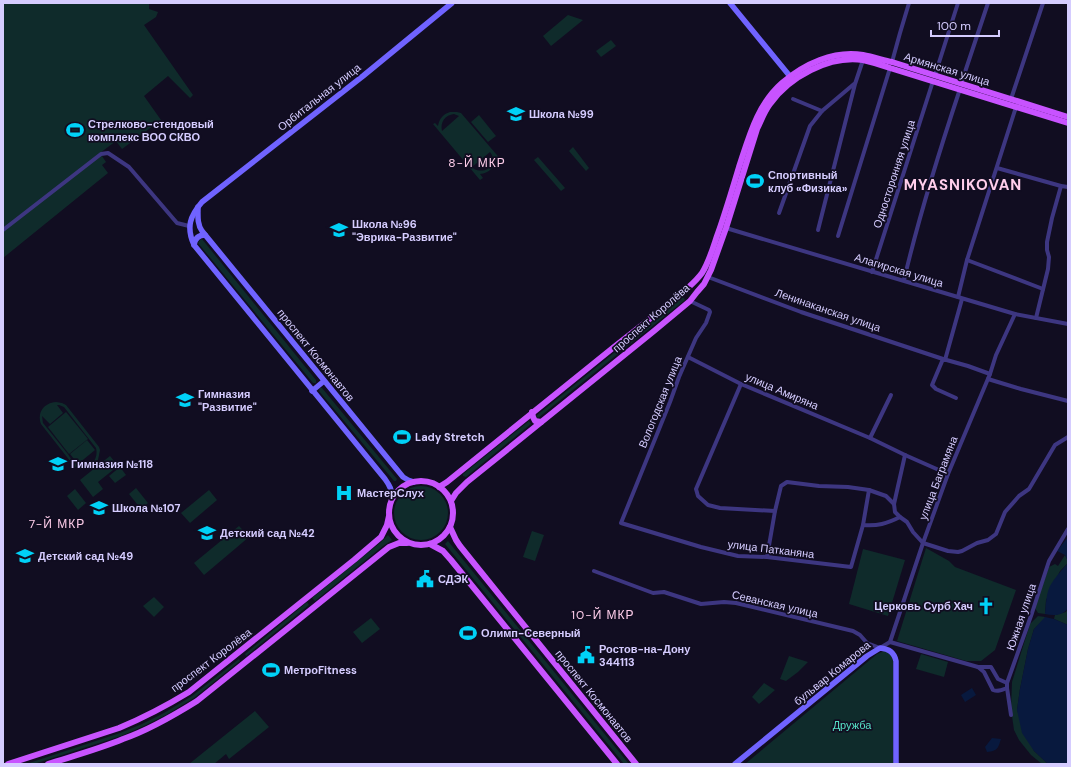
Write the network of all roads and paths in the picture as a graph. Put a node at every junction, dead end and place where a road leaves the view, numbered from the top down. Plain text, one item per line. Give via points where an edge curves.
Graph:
1 (452, 3) edge
2 (730, 3) edge
3 (909, 3) edge
4 (958, 3) edge
5 (988, 3) edge
6 (1043, 3) edge
7 (863, 60) junction
8 (820, 63) junction
9 (891, 65) junction
10 (934, 78) junction
11 (792, 79) junction
12 (855, 84) junction
13 (960, 86) junction
14 (793, 99) dead end
15 (1011, 99) junction
16 (1016, 107) junction
17 (822, 111) junction
18 (1068, 117) edge
19 (1068, 123) edge
20 (997, 168) junction
21 (1061, 186) junction
22 (1068, 187) edge
23 (198, 207) junction
24 (779, 213) dead end
25 (189, 226) junction
26 (726, 228) junction
27 (3, 230) edge
28 (818, 230) dead end
29 (205, 235) junction
30 (838, 236) dead end
31 (194, 245) junction
32 (967, 260) junction
33 (872, 272) junction
34 (708, 277) junction
35 (904, 280) junction
36 (1043, 289) junction
37 (682, 293) junction
38 (960, 298) junction
39 (690, 301) junction
40 (1015, 314) junction
41 (1036, 318) junction
42 (1068, 324) edge
43 (688, 357) junction
44 (944, 359) junction
45 (990, 374) junction
46 (988, 379) junction
47 (324, 381) junction
48 (741, 384) junction
49 (312, 390) junction
50 (891, 395) dead end
51 (956, 398) dead end
52 (1068, 401) edge
53 (532, 412) junction
54 (541, 422) junction
55 (1068, 437) edge
56 (870, 438) junction
57 (905, 455) junction
58 (948, 474) junction
59 (414, 482) junction
60 (439, 487) junction
61 (869, 490) junction
62 (392, 498) junction
63 (451, 501) junction
64 (894, 504) junction
65 (775, 511) junction
66 (389, 516) junction
67 (900, 517) junction
68 (621, 523) joint
69 (863, 525) junction
70 (450, 527) junction
71 (1068, 529) edge
72 (407, 543) junction
73 (923, 543) junction
74 (430, 544) junction
75 (767, 557) junction
76 (594, 571) dead end
77 (305, 599) junction
78 (313, 609) junction
79 (890, 642) junction
80 (880, 648) junction
81 (242, 649) junction
82 (250, 659) junction
83 (978, 667) junction
84 (1007, 685) junction
85 (1010, 715) dead end
86 (8, 764) edge
87 (48, 764) edge
88 (617, 764) edge
89 (636, 764) edge
90 (735, 764) edge
91 (896, 764) edge

1 - 23 main road, Орбитальная улица
2 - 11 main road
3 - 9 street
4 - 10 street, Односторонняя улица
5 - 13 street
6 - 15 street
7 - 8 main road, Армянская улица
7 - 9 main road, Армянская улица
7 - 12 street
8 - 9 main road, Армянская улица via 832,56 844,54 863,55
8 - 11 main road, проспект Королёва via 802,69
9 - 10 main road, Армянская улица
9 - 30 street
10 - 13 main road, Армянская улица
10 - 33 street, Односторонняя улица
11 - 26 main road, проспект Королёва via 769,105 763,116
11 - 37 main road, проспект Королёва via 772,92 758,114 708,263 702,273
12 - 17 street
12 - 28 street
13 - 15 main road, Армянская улица
13 - 16 main road, Армянская улица
13 - 35 street via 913,240
14 - 17 street
15 - 18 main road, Армянская улица
16 - 19 main road, Армянская улица
16 - 20 street
17 - 24 street via 810,126
20 - 21 street
20 - 32 street
21 - 22 street
21 - 36 street via 1047,242 1048,269
23 - 25 main road via 192,214
23 - 29 main road, проспект Космонавтов via 200,228
25 - 27 street via 177,223 129,167 108,153 101,154
25 - 31 main road
26 - 33 street, Алагирская улица
26 - 34 main road, проспект Королёва
29 - 31 main road via 197,237
29 - 47 main road, проспект Космонавтов
31 - 49 main road
32 - 36 street
32 - 38 street
33 - 35 street, Алагирская улица
34 - 39 main road, проспект Королёва
34 - 44 street, Ленинаканская улица via 801,312
35 - 38 street, Алагирская улица
36 - 41 street
37 - 39 main road via 687,295
37 - 53 main road, проспект Королёва
38 - 40 street, Алагирская улица
38 - 44 street
39 - 43 street, Вологодская улица via 710,312
39 - 54 main road, проспект Королёва
40 - 41 street, Алагирская улица
40 - 45 street, улица Баграмяна
41 - 42 street, Алагирская улица
43 - 48 street, улица Амиряна
43 - 68 street, Вологодская улица
44 - 45 street, Ленинаканская улица
44 - 51 street via 932,385
45 - 46 street, улица Баграмяна
46 - 52 street
46 - 58 street, улица Баграмяна
47 - 49 main road
47 - 59 main road, проспект Космонавтов via 403,477
48 - 56 street, улица Амиряна
48 - 65 street via 696,489 698,496 708,505
49 - 62 main road via 390,485
50 - 56 street
53 - 54 main road via 535,421
53 - 60 main road, проспект Королёва
54 - 63 main road, проспект Королёва via 467,482
55 - 73 street via 1055,445 1029,489 1005,512 996,534 992,537 958,552
56 - 57 street, улица Амиряна
57 - 58 street, улица Амиряна
57 - 64 street
58 - 73 street, улица Баграмяна
59 - 60 main road via 429,482
59 - 62 main road via 399,490
60 - 63 main road via 446,492
61 - 64 street via 886,496
61 - 65 street via 787,482 781,486
61 - 69 street
62 - 66 main road
63 - 70 main road via 453,518
64 - 67 street via 895,512
65 - 75 street
66 - 72 main road via 396,534
66 - 77 main road, проспект Королёва via 380,537
67 - 69 street via 875,526
67 - 73 street
68 - 75 street, улица Патканяна via 738,556
69 - 75 street, улица Патканяна via 851,567
70 - 74 main road via 442,538
70 - 89 main road, проспект Космонавтов via 460,546
71 - 84 street, Южная улица via 1049,561
72 - 74 main road via 424,546
72 - 78 main road, проспект Королёва via 389,547
73 - 79 street, улица Баграмяна
74 - 88 main road via 443,551 451,560
76 - 80 street, Севанская улица via 653,593 664,592 701,604 736,603 853,631 867,643
77 - 78 main road via 312,602
77 - 81 main road, проспект Королёва
78 - 82 main road, проспект Королёва
79 - 80 street
79 - 83 street
80 - 90 main road, бульвар Комарова
80 - 91 main road, бульвар Комарова via 890,650 896,661
81 - 82 main road via 243,658
81 - 86 main road, проспект Королёва via 189,692 140,719
82 - 87 main road, проспект Королёва via 197,701 146,730
83 - 84 street via 991,667 998,679
83 - 84 street via 984,672 993,690 1001,690
84 - 85 street, Южная улица

